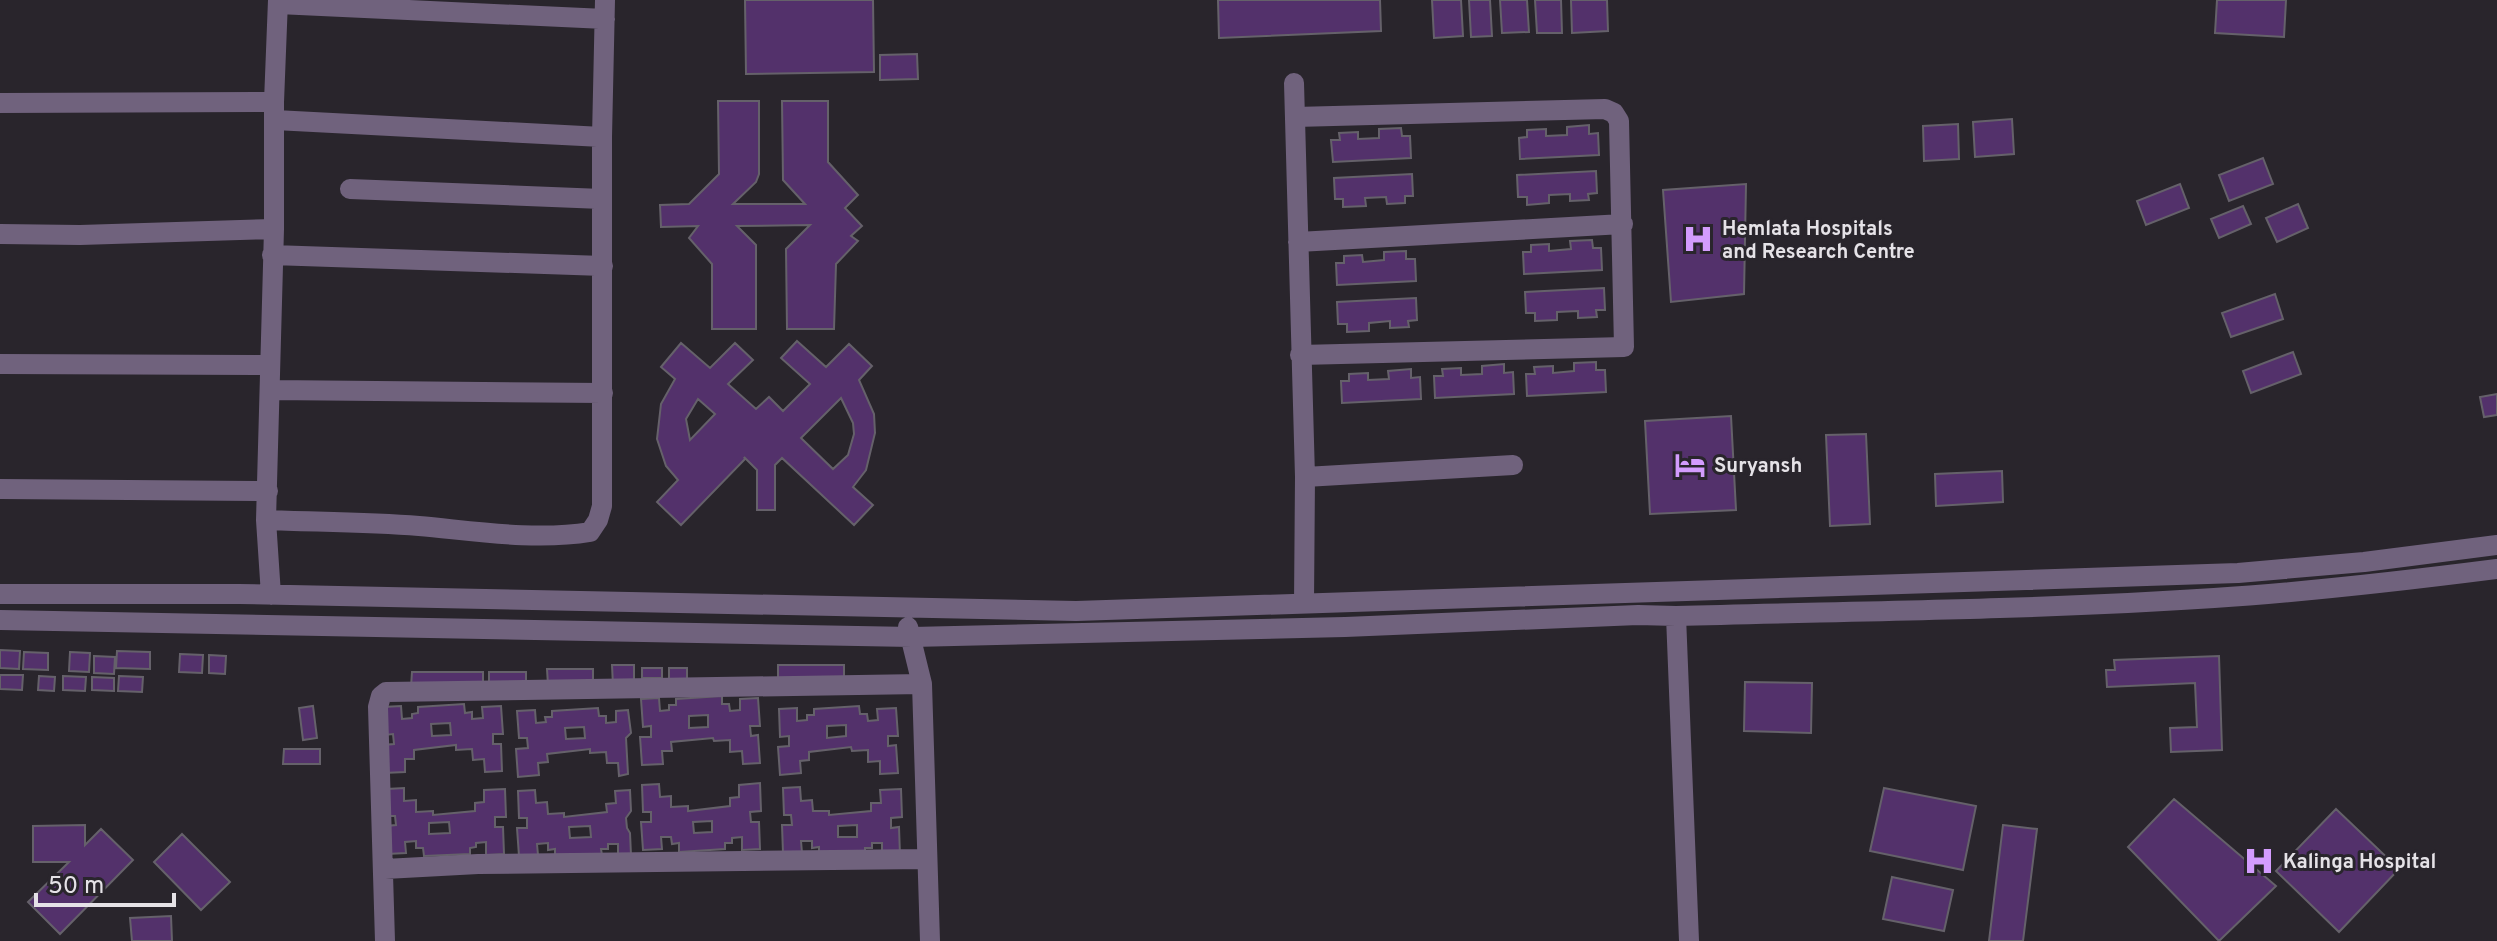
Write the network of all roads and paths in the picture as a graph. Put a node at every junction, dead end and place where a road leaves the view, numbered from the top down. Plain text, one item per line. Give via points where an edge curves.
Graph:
1 (278, 2) edge
2 (605, 10) edge
3 (1294, 83) dead end
4 (0, 103) edge
5 (274, 111) junction
6 (1295, 117) junction
7 (602, 137) junction
8 (350, 189) dead end
9 (602, 199) junction
10 (1623, 224) junction
11 (274, 229) junction
12 (0, 234) edge
13 (1298, 242) junction
14 (272, 255) junction
15 (603, 266) junction
16 (1300, 355) junction
17 (0, 364) edge
18 (270, 365) junction
19 (271, 390) junction
20 (603, 393) junction
21 (1513, 465) dead end
22 (1305, 477) junction
23 (0, 489) edge
24 (268, 491) junction
25 (266, 520) junction
26 (2497, 545) edge
27 (2497, 569) edge
28 (0, 594) edge
29 (271, 595) junction
30 (1304, 603) junction
31 (902, 608) junction
32 (1676, 616) junction
33 (0, 620) edge
34 (912, 637) junction
35 (922, 684) junction
36 (926, 859) junction
37 (385, 869) junction
38 (385, 941) edge
39 (930, 941) edge
40 (1689, 941) edge

1 - 2 street
1 - 5 street
2 - 7 street
3 - 6 street
4 - 5 street
5 - 7 street
5 - 11 street
6 - 10 street via 1605,109 1619,121
6 - 13 street
7 - 9 street
8 - 9 street
9 - 15 street
10 - 13 street
10 - 16 street via 1624,347
11 - 12 street
11 - 14 street
13 - 16 street
14 - 15 street
14 - 18 street
15 - 20 street
16 - 22 street
17 - 18 street
18 - 19 street
19 - 20 street
19 - 24 street
20 - 25 street via 602,506 590,532 507,533
21 - 22 street
22 - 30 street
23 - 24 street
24 - 25 street
25 - 29 street
26 - 30 street via 2238,573
27 - 32 street via 2216,598
28 - 29 street
29 - 31 street
30 - 31 street via 1076,611
31 - 34 street
32 - 34 street
32 - 40 street
33 - 34 street
34 - 35 street
35 - 36 street
35 - 37 street via 386,692 378,707
36 - 37 street
36 - 39 street
37 - 38 street

